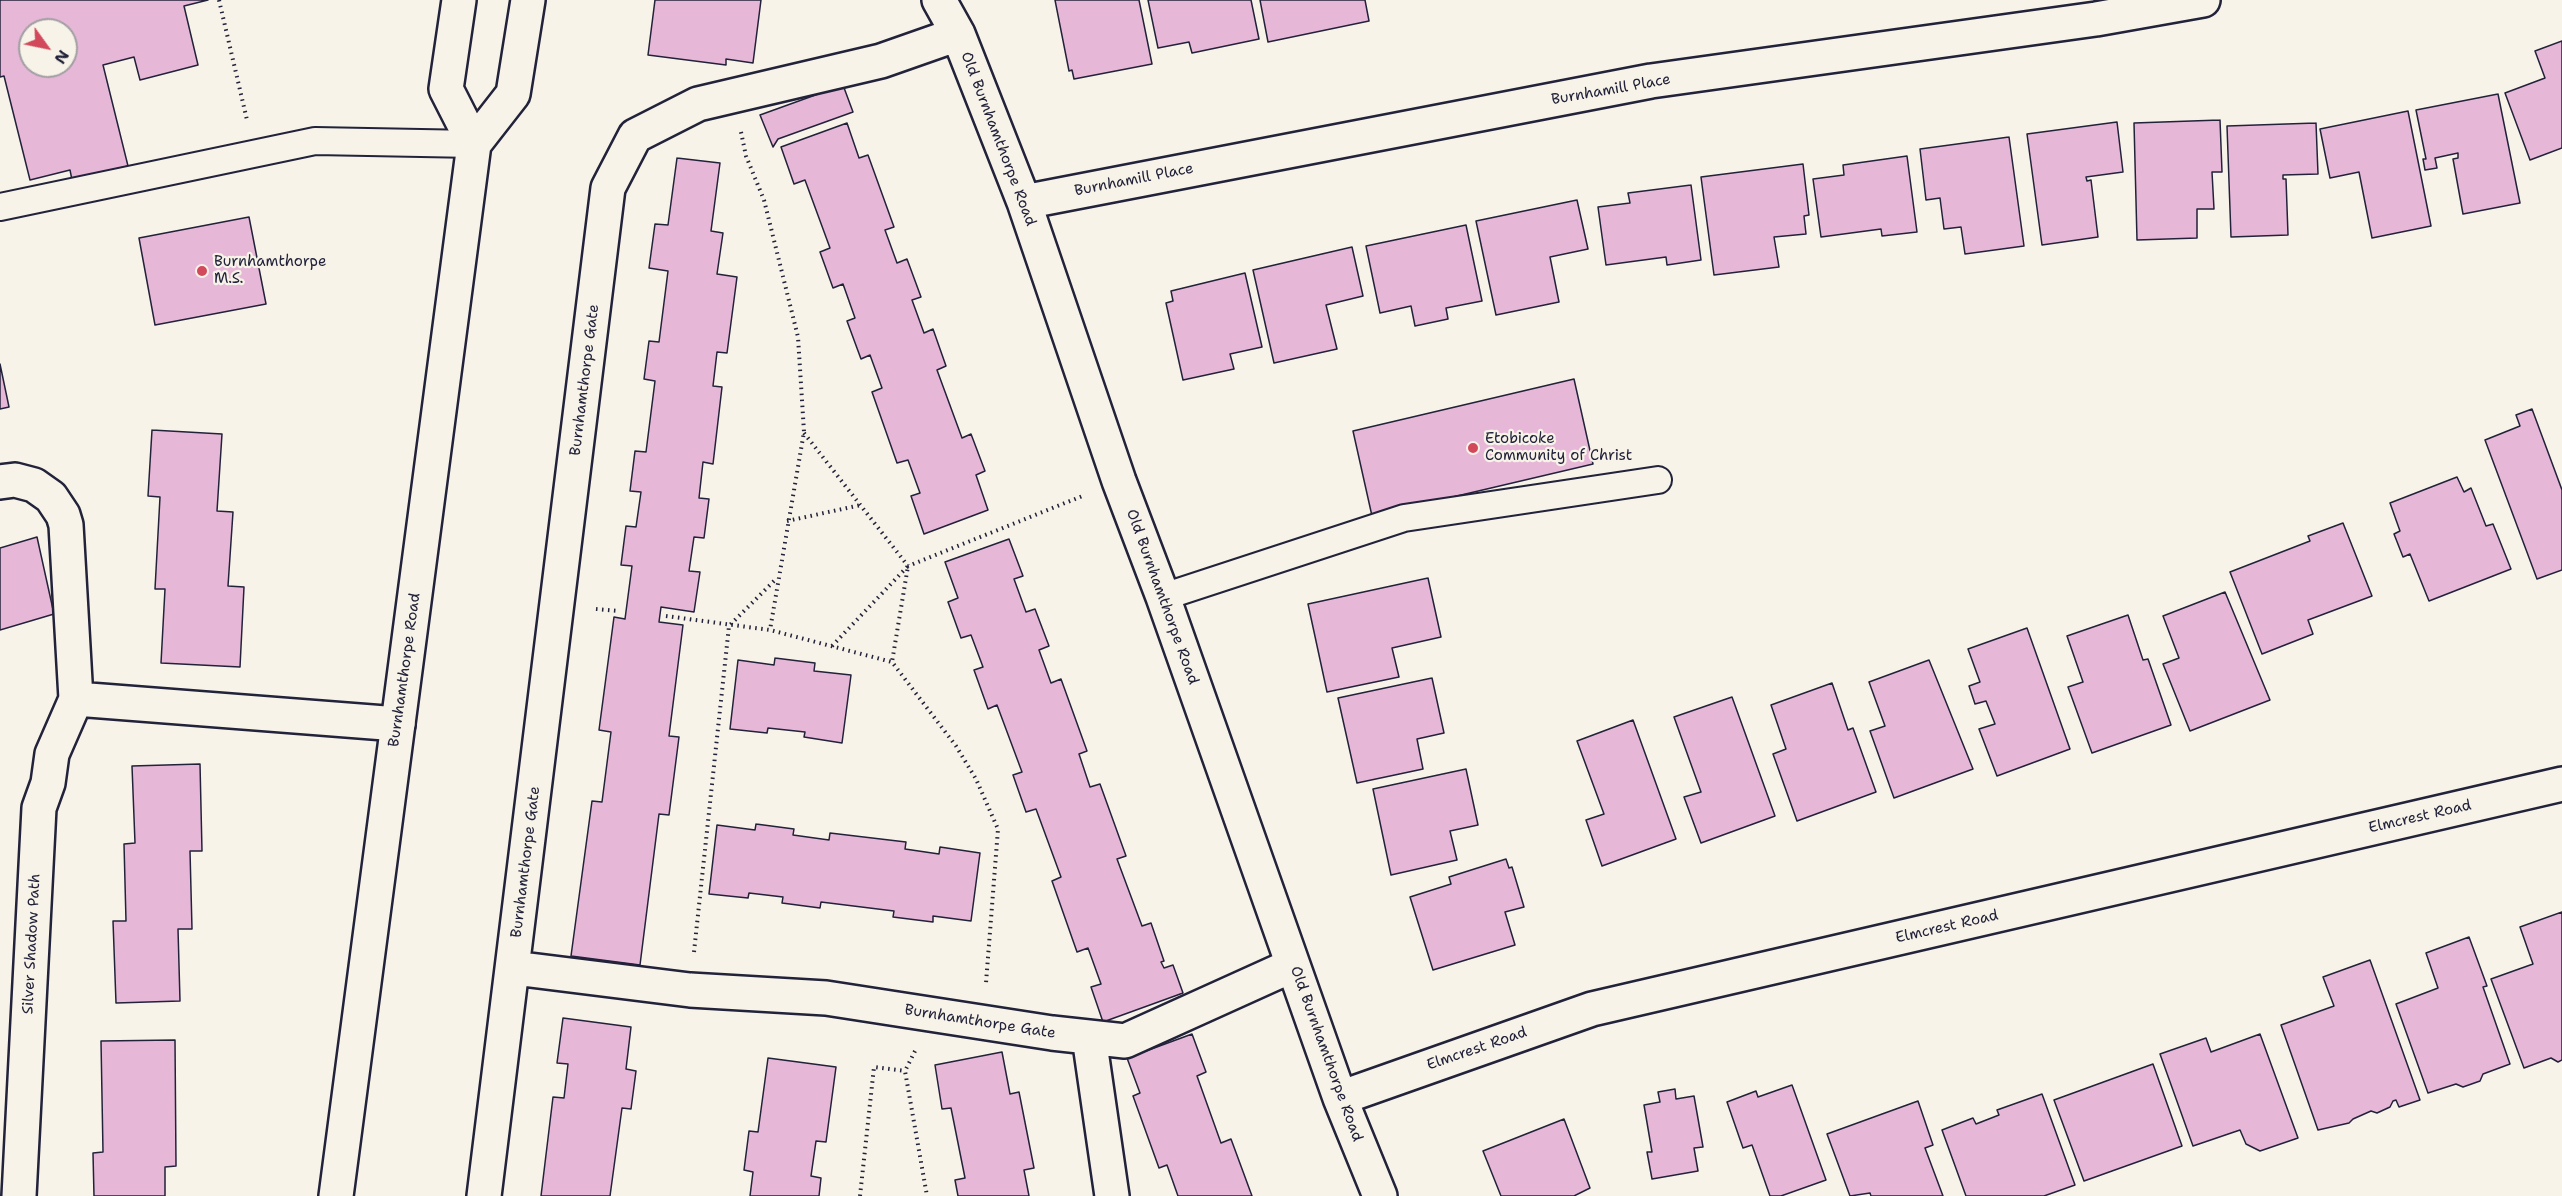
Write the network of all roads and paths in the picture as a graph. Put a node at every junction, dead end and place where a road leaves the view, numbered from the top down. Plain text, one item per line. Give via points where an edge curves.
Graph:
1 (219, 0) edge
2 (459, 0) edge
3 (528, 0) edge
4 (939, 0) edge
5 (2203, 0) edge
6 (958, 34) junction
7 (732, 95) junction
8 (474, 144) junction
9 (254, 153) junction
10 (1024, 202) junction
11 (0, 207) edge
12 (804, 432) junction
13 (1658, 480) dead end
14 (1119, 481) junction
15 (0, 482) edge
16 (861, 505) junction
17 (787, 521) junction
18 (908, 566) junction
19 (777, 579) junction
20 (1164, 597) junction
21 (666, 616) dead end
22 (729, 626) junction
23 (770, 630) junction
24 (832, 646) junction
25 (892, 662) junction
26 (76, 699) junction
27 (398, 724) junction
28 (2562, 784) edge
29 (1293, 965) junction
30 (514, 968) junction
31 (690, 990) junction
32 (919, 1013) junction
33 (983, 1023) junction
34 (1089, 1037) junction
35 (905, 1071) junction
36 (1340, 1098) junction
37 (18, 1196) edge
38 (336, 1196) edge
39 (484, 1196) edge
40 (860, 1196) edge
41 (927, 1196) edge
42 (1112, 1196) edge
43 (1380, 1196) edge

1 - 9 path
2 - 8 street via 446,89
3 - 8 street via 513,94
4 - 6 street, Old Burnhamthorpe Road
5 - 10 street, Burnhamill Place via 1651,81
6 - 7 street, Burnhamthorpe Gate via 881,61
6 - 10 street, Old Burnhamthorpe Road
7 - 12 path via 746,156 764,200 798,337
7 - 30 street, Burnhamthorpe Gate via 698,104 634,136 608,188
8 - 9 lane via 315,141
8 - 27 street, Burnhamthorpe Road
9 - 11 lane
10 - 14 street, Old Burnhamthorpe Road
12 - 16 path
12 - 17 path
13 - 20 lane via 1404,518
14 - 18 path
14 - 20 street, Old Burnhamthorpe Road
15 - 26 street, Silver Shadow Path via 15,480 34,485 51,497 63,515
16 - 17 path
16 - 18 path
17 - 19 path
18 - 24 path
18 - 25 path
19 - 22 path
19 - 23 path
20 - 29 street, Old Burnhamthorpe Road
21 - 22 path
22 - 23 path
22 - 31 path
23 - 24 path
24 - 25 path
25 - 33 path via 956,746 976,778 998,830
26 - 27 street
26 - 37 street, Silver Shadow Path via 52,754 39,808
27 - 38 street, Burnhamthorpe Road
28 - 36 street, Elmcrest Road via 1592,1009
29 - 34 street, Burnhamthorpe Gate via 1125,1041
29 - 36 street, Old Burnhamthorpe Road
30 - 31 street, Burnhamthorpe Gate
30 - 39 street, Burnhamthorpe Gate
31 - 32 street, Burnhamthorpe Gate via 826,998
32 - 33 street, Burnhamthorpe Gate
32 - 35 path via 915,1052
33 - 34 street, Burnhamthorpe Gate
34 - 42 street
35 - 40 path via 874,1067
35 - 41 path
36 - 43 street, Old Burnhamthorpe Road

